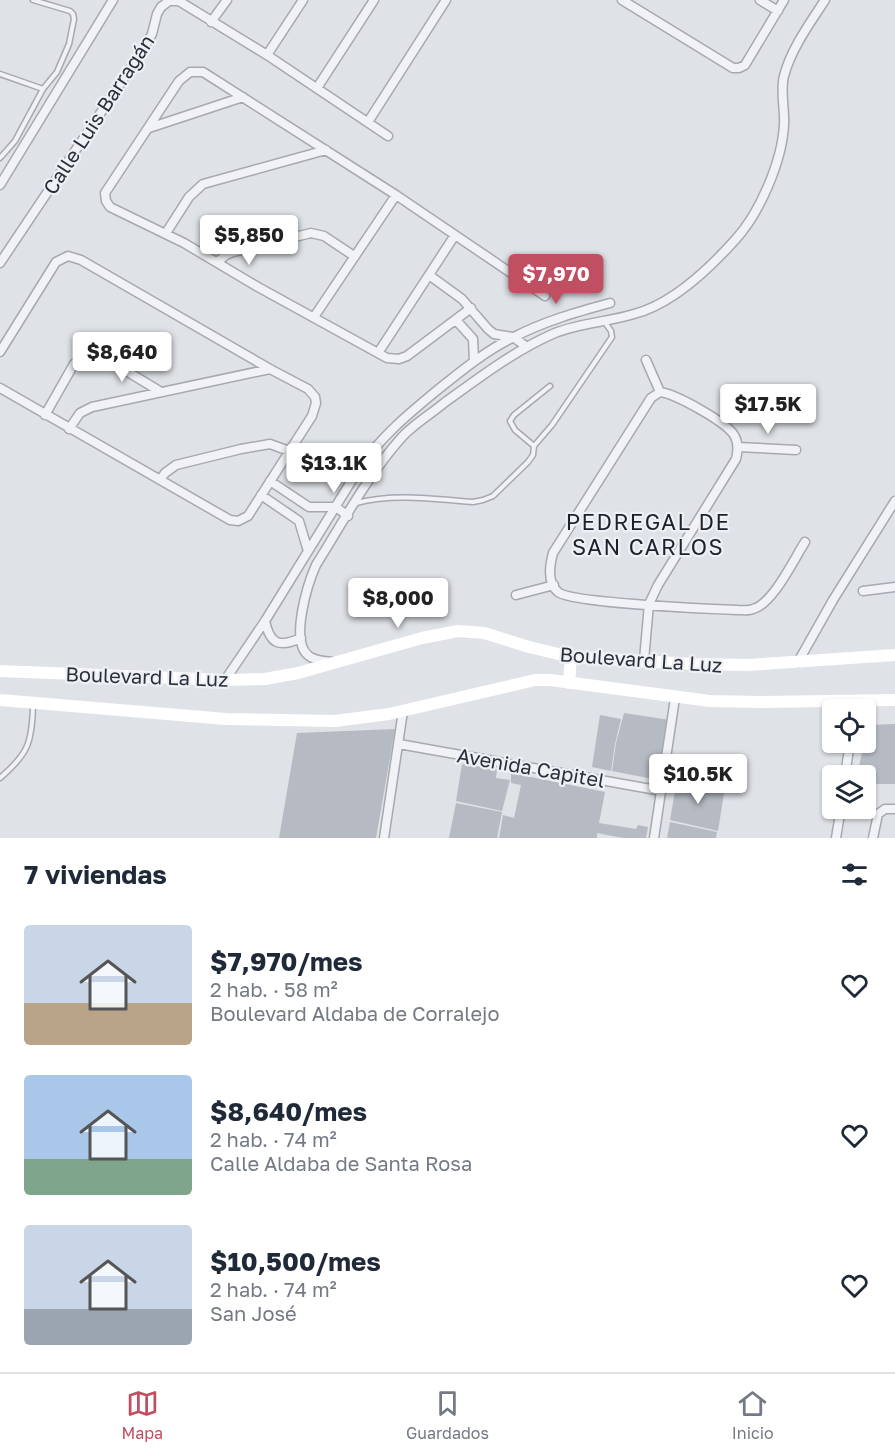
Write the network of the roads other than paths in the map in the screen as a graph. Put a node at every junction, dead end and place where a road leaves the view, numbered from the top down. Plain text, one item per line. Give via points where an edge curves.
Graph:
1 (33, 0) edge
2 (113, 0) edge
3 (227, 0) edge
4 (303, 0) edge
5 (374, 0) edge
6 (446, 0) edge
7 (622, 0) edge
8 (760, 0) edge
9 (784, 0) edge
10 (825, 0) edge
11 (778, 11) junction
12 (211, 22) junction
13 (267, 56) junction
14 (0, 74) edge
15 (43, 88) junction
16 (317, 88) junction
17 (243, 97) junction
18 (368, 122) junction
19 (148, 128) junction
20 (388, 136) dead end
21 (326, 150) junction
22 (0, 159) edge
23 (0, 185) edge
24 (396, 195) junction
25 (166, 233) junction
26 (455, 235) junction
27 (354, 256) junction
28 (0, 262) edge
29 (217, 262) junction
30 (429, 275) junction
31 (545, 296) dead end
32 (610, 303) dead end
33 (471, 308) junction
34 (314, 317) junction
35 (456, 320) junction
36 (604, 321) junction
37 (488, 329) junction
38 (513, 337) junction
39 (473, 339) junction
40 (527, 347) junction
41 (0, 352) edge
42 (378, 353) junction
43 (646, 360) dead end
44 (474, 362) junction
45 (270, 369) junction
46 (550, 386) dead end
47 (0, 388) edge
48 (161, 392) junction
49 (660, 392) junction
50 (45, 415) junction
51 (69, 429) junction
52 (534, 446) junction
53 (738, 447) junction
54 (796, 450) dead end
55 (289, 451) junction
56 (160, 480) junction
57 (270, 481) junction
58 (261, 495) junction
59 (895, 501) edge
60 (356, 503) junction
61 (309, 507) junction
62 (336, 507) junction
63 (348, 516) junction
64 (299, 521) junction
65 (804, 542) dead end
66 (308, 551) junction
67 (554, 585) junction
68 (895, 587) edge
69 (863, 591) dead end
70 (516, 595) dead end
71 (649, 604) junction
72 (265, 621) junction
73 (301, 638) junction
74 (895, 655) edge
75 (571, 657) junction
76 (644, 660) junction
77 (336, 662) junction
78 (798, 662) junction
79 (0, 666) edge
80 (0, 671) edge
81 (25, 671) junction
82 (225, 680) junction
83 (569, 683) junction
84 (675, 698) junction
85 (0, 700) edge
86 (895, 700) edge
87 (33, 702) junction
88 (876, 702) edge
89 (822, 704) edge
90 (403, 711) junction
91 (399, 744) junction
92 (0, 778) edge
93 (662, 791) junction
94 (895, 809) edge
95 (839, 819) edge
96 (384, 838) edge
97 (654, 838) edge
98 (836, 838) edge
99 (873, 838) edge

1 - 15 lane via 70,12 74,20 57,72
2 - 23 street
3 - 12 street
4 - 13 street
5 - 16 street
6 - 18 street
7 - 11 street via 739,69
8 - 11 street
9 - 11 street
10 - 36 street via 784,76 779,157 764,197 737,238 672,296 636,314
12 - 13 street, Calle Luis Barragán
12 - 28 street, Calle Luis Barragán via 179,1 161,7 140,54
13 - 16 street, Calle Luis Barragán
14 - 15 lane
15 - 22 lane via 15,141
16 - 18 street, Calle Luis Barragán
17 - 19 street
17 - 19 street via 203,72 190,72 179,81
17 - 21 street
18 - 20 street, Calle Luis Barragán
19 - 25 street via 105,193 106,201 110,207
21 - 24 street
21 - 25 street via 203,184 189,197
24 - 26 street
24 - 27 street
25 - 29 street
26 - 30 street
26 - 31 street
27 - 29 street via 324,236 310,233 233,252
27 - 34 street
29 - 34 street
30 - 33 street
30 - 42 street
32 - 38 street
33 - 35 street
33 - 37 street
34 - 42 street
35 - 39 street
35 - 42 street via 407,356 393,360
36 - 40 street via 555,333
36 - 52 lane via 612,337
37 - 38 street
37 - 39 street
38 - 40 street
38 - 44 street
39 - 44 street
40 - 60 street via 483,374 404,435
41 - 45 street via 56,262 68,256
43 - 49 street
44 - 62 street via 376,444
45 - 48 street
45 - 55 street via 308,388 315,397 312,416
46 - 52 lane via 510,421 514,430
47 - 50 street
48 - 50 street via 100,355 86,355 74,364
48 - 51 street via 88,409
49 - 53 street via 672,394 728,427
49 - 67 street via 651,398 554,553 550,564
50 - 51 street
51 - 56 street
52 - 60 lane via 528,462 493,496 483,500 391,497
53 - 54 street
53 - 71 street via 736,459
55 - 56 street via 270,444 241,449 176,465
55 - 57 street
56 - 58 street via 230,520 248,516
57 - 58 street
57 - 61 street
58 - 64 street
59 - 78 street
60 - 63 street
61 - 62 street
61 - 64 street
62 - 63 street
62 - 66 street
63 - 73 street via 308,583
64 - 66 street
65 - 71 street via 774,591 753,609
66 - 72 street
67 - 70 street
67 - 71 street via 558,592 577,599
68 - 69 street
71 - 76 street
72 - 73 street via 274,641 287,644
72 - 82 street
73 - 77 street via 309,656
74 - 78 main road, Boulevard La Luz
75 - 76 main road, Boulevard La Luz
75 - 77 main road, Boulevard La Luz via 484,633 458,631
75 - 83 main road
76 - 78 main road, Boulevard La Luz via 748,665
77 - 82 main road, Boulevard La Luz via 284,676
79 - 81 main road
80 - 81 main road, Boulevard La Luz
81 - 82 main road, Boulevard La Luz
83 - 84 main road, Boulevard La Luz
83 - 90 main road, Boulevard La Luz via 535,680
84 - 89 main road, Boulevard La Luz
84 - 93 street
85 - 87 main road, Boulevard La Luz
86 - 88 main road, Boulevard La Luz
87 - 90 main road, Boulevard La Luz via 266,721 335,721
87 - 92 lane via 26,751
90 - 91 street
91 - 93 street, Avenida Capitel
91 - 96 street
93 - 97 street
94 - 99 street via 878,814
95 - 98 street

